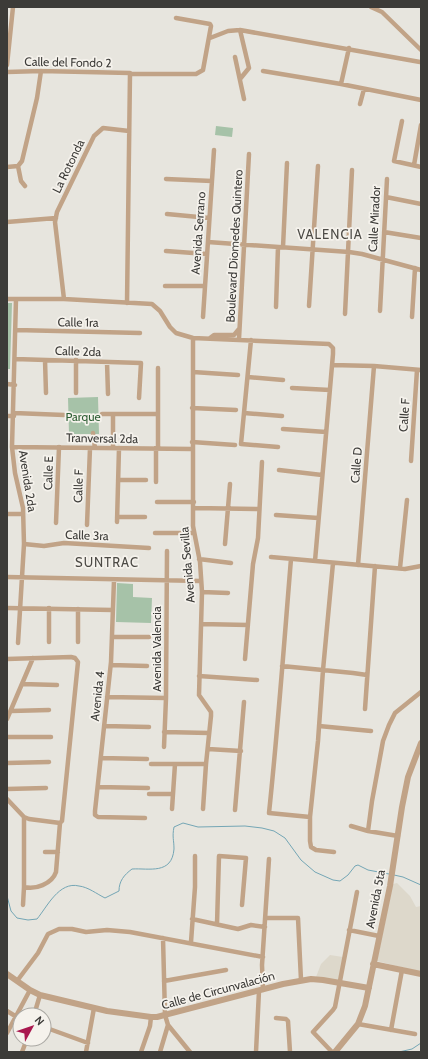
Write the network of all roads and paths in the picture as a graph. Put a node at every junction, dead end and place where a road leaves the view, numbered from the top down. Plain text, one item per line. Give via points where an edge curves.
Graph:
1 (13, 7) edge
2 (371, 7) edge
3 (176, 18) dead end
4 (240, 30) junction
5 (210, 38) junction
6 (349, 48) junction
7 (421, 50) edge
8 (235, 57) dead end
9 (420, 62) edge
10 (7, 65) edge
11 (41, 71) junction
12 (263, 71) dead end
13 (7, 72) edge
14 (129, 74) junction
15 (240, 79) junction
16 (341, 84) junction
17 (364, 89) junction
18 (244, 99) dead end
19 (421, 100) edge
20 (360, 104) dead end
21 (402, 121) dead end
22 (421, 125) edge
23 (129, 131) junction
24 (214, 150) dead end
25 (249, 154) dead end
26 (287, 163) dead end
27 (414, 165) junction
28 (18, 166) junction
29 (318, 166) dead end
30 (7, 167) edge
31 (421, 167) edge
32 (352, 170) dead end
33 (166, 179) dead end
34 (387, 179) dead end
35 (212, 181) junction
36 (25, 186) dead end
37 (386, 197) junction
38 (421, 204) edge
39 (167, 214) dead end
40 (56, 218) junction
41 (209, 218) junction
42 (7, 222) edge
43 (384, 232) junction
44 (421, 238) edge
45 (208, 242) junction
46 (244, 245) junction
47 (281, 247) junction
48 (312, 249) junction
49 (166, 251) dead end
50 (349, 252) junction
51 (207, 254) junction
52 (382, 260) junction
53 (415, 268) junction
54 (421, 270) edge
55 (165, 286) dead end
56 (205, 286) junction
57 (16, 298) junction
58 (7, 299) edge
59 (64, 299) junction
60 (127, 303) junction
61 (309, 306) dead end
62 (276, 307) dead end
63 (380, 311) dead end
64 (345, 314) dead end
65 (412, 317) dead end
66 (203, 318) dead end
67 (240, 328) junction
68 (16, 330) junction
69 (140, 333) dead end
70 (193, 338) junction
71 (210, 338) junction
72 (239, 339) junction
73 (251, 340) junction
74 (16, 358) junction
75 (46, 360) junction
76 (76, 360) junction
77 (107, 362) junction
78 (332, 365) junction
79 (374, 366) junction
80 (158, 368) dead end
81 (419, 370) edge
82 (193, 372) junction
83 (238, 375) dead end
84 (248, 377) junction
85 (284, 380) dead end
86 (7, 384) edge
87 (15, 384) junction
88 (292, 388) dead end
89 (330, 390) junction
90 (46, 393) dead end
91 (76, 393) dead end
92 (108, 394) dead end
93 (139, 398) dead end
94 (192, 408) junction
95 (236, 410) dead end
96 (244, 413) junction
97 (102, 414) dead end
98 (113, 414) junction
99 (158, 414) junction
100 (14, 415) junction
101 (64, 415) dead end
102 (7, 416) edge
103 (282, 416) dead end
104 (283, 430) dead end
105 (326, 432) junction
106 (93, 433) dead end
107 (192, 442) junction
108 (235, 445) dead end
109 (12, 447) junction
110 (58, 447) junction
111 (278, 447) dead end
112 (92, 448) junction
113 (113, 448) junction
114 (119, 448) junction
115 (157, 448) junction
116 (192, 449) junction
117 (411, 461) dead end
118 (262, 462) dead end
119 (279, 470) dead end
120 (322, 475) junction
121 (118, 480) junction
122 (146, 480) dead end
123 (156, 482) dead end
124 (230, 484) dead end
125 (407, 500) dead end
126 (157, 502) dead end
127 (194, 505) junction
128 (228, 509) junction
129 (259, 509) junction
130 (7, 514) edge
131 (24, 514) junction
132 (276, 515) dead end
133 (117, 516) junction
134 (145, 517) dead end
135 (318, 518) junction
136 (117, 522) dead end
137 (56, 523) dead end
138 (87, 525) dead end
139 (155, 533) dead end
140 (194, 533) junction
141 (24, 544) junction
142 (224, 544) dead end
143 (149, 548) dead end
144 (167, 551) dead end
145 (271, 557) dead end
146 (199, 559) junction
147 (291, 559) junction
148 (315, 561) junction
149 (231, 563) dead end
150 (333, 563) junction
151 (358, 565) junction
152 (375, 566) junction
153 (421, 566) edge
154 (400, 568) junction
155 (7, 577) edge
156 (23, 577) junction
157 (114, 580) junction
158 (167, 580) junction
159 (201, 581) junction
160 (202, 592) junction
161 (228, 593) dead end
162 (7, 608) edge
163 (21, 608) junction
164 (49, 608) junction
165 (78, 609) junction
166 (113, 610) junction
167 (201, 624) junction
168 (248, 626) junction
169 (112, 637) junction
170 (148, 637) dead end
171 (49, 642) dead end
172 (78, 642) dead end
173 (18, 643) dead end
174 (33, 658) junction
175 (7, 659) edge
176 (245, 659) dead end
177 (110, 665) junction
178 (147, 666) dead end
179 (282, 666) junction
180 (323, 670) junction
181 (367, 675) junction
182 (199, 676) junction
183 (257, 680) dead end
184 (22, 684) junction
185 (57, 685) dead end
186 (421, 692) edge
187 (107, 697) junction
188 (166, 698) junction
189 (244, 702) dead end
190 (365, 709) dead end
191 (49, 710) dead end
192 (11, 711) junction
193 (7, 720) edge
194 (104, 726) junction
195 (319, 726) junction
196 (149, 727) dead end
197 (164, 732) junction
198 (371, 732) dead end
199 (210, 733) junction
200 (7, 737) edge
201 (51, 737) dead end
202 (421, 743) edge
203 (164, 747) dead end
204 (208, 749) junction
205 (241, 751) junction
206 (419, 753) edge
207 (101, 758) junction
208 (147, 758) dead end
209 (49, 762) dead end
210 (7, 763) edge
211 (151, 764) dead end
212 (175, 764) junction
213 (206, 764) junction
214 (98, 787) junction
215 (7, 788) edge
216 (46, 788) dead end
217 (148, 788) dead end
218 (149, 794) dead end
219 (173, 794) junction
220 (7, 799) edge
221 (172, 809) dead end
222 (203, 809) dead end
223 (235, 810) dead end
224 (24, 817) junction
225 (310, 817) junction
226 (145, 818) dead end
227 (60, 823) junction
228 (351, 826) dead end
229 (368, 831) junction
230 (398, 836) junction
231 (45, 852) dead end
232 (58, 852) junction
233 (334, 852) dead end
234 (195, 856) dead end
235 (269, 859) dead end
236 (24, 887) junction
237 (357, 892) dead end
238 (23, 905) dead end
239 (242, 905) dead end
240 (265, 918) junction
241 (192, 919) junction
242 (217, 924) junction
243 (265, 927) junction
244 (349, 930) junction
245 (379, 936) junction
246 (162, 938) junction
247 (191, 942) junction
248 (263, 957) junction
249 (373, 964) junction
250 (226, 970) dead end
251 (402, 970) junction
252 (7, 974) edge
253 (421, 974) edge
254 (301, 980) junction
255 (17, 981) junction
256 (164, 981) junction
257 (339, 982) junction
258 (369, 988) junction
259 (30, 990) junction
260 (261, 990) junction
261 (40, 995) junction
262 (23, 1007) edge
263 (36, 1007) edge
264 (94, 1008) junction
265 (165, 1015) junction
266 (150, 1017) junction
267 (276, 1018) dead end
268 (358, 1024) junction
269 (168, 1025) junction
270 (52, 1030) edge
271 (391, 1030) junction
272 (415, 1034) dead end
273 (88, 1043) junction
274 (86, 1052) edge
275 (141, 1052) edge
276 (160, 1052) edge
277 (190, 1052) edge
278 (256, 1052) edge
279 (290, 1052) edge
280 (332, 1052) edge
281 (335, 1052) edge

1 - 10 street
2 - 7 street via 382,12
3 - 5 street via 210,24
4 - 5 street via 228,31
4 - 6 street
4 - 15 street via 249,68
5 - 14 street, Calle del Fondo 2 via 203,70 199,73
6 - 9 street
6 - 16 street
8 - 15 street
11 - 13 street, Calle del Fondo 2
11 - 14 street, Calle del Fondo 2
11 - 28 street via 22,161
12 - 16 street
14 - 23 street
15 - 18 street
16 - 17 street
17 - 19 street
17 - 20 street
21 - 27 street via 394,161
22 - 27 street
23 - 40 street, La Rotonda via 103,128 94,136
23 - 60 street
24 - 35 street, Avenida Serrano
25 - 46 street, Boulevard Diomedes Quintero
26 - 47 street
27 - 31 street
28 - 30 street
28 - 36 street via 21,181
29 - 48 street
32 - 50 street
33 - 35 street
34 - 37 street, Calle Mirador
35 - 41 street, Avenida Serrano
37 - 38 street
37 - 43 street, Calle Mirador
39 - 41 street
40 - 42 street
40 - 59 street
41 - 45 street, Avenida Serrano
43 - 44 street
43 - 52 street, Calle Mirador
45 - 46 street
45 - 51 street, Avenida Serrano
46 - 47 street
46 - 67 street, Boulevard Diomedes Quintero
47 - 48 street
47 - 62 street
48 - 50 street
48 - 61 street
49 - 51 street
50 - 52 street
50 - 64 street
51 - 56 street, Avenida Serrano
52 - 53 street
52 - 63 street, Calle Mirador
53 - 54 street
53 - 65 street
55 - 56 street
56 - 66 street, Avenida Serrano
57 - 58 street
57 - 59 street
57 - 68 street, Avenida 2da
59 - 60 street
60 - 70 street via 152,304 176,333
67 - 71 street via 234,335 214,335
67 - 72 street, Boulevard Diomedes Quintero
68 - 69 street, Calle 1ra
68 - 74 street, Avenida 2da
70 - 71 street
70 - 82 street, Avenida Sevilla
71 - 72 street
72 - 73 street
73 - 78 street via 329,344 333,348
73 - 84 street
74 - 75 street, Calle 2da
74 - 87 street, Avenida 2da
75 - 76 street, Calle 2da
75 - 90 street
76 - 77 street, Calle 2da
76 - 91 street
77 - 92 street
77 - 93 street, Calle 2da via 141,363
78 - 79 street
78 - 89 street
79 - 81 street
79 - 151 street, Calle D
80 - 99 street
81 - 117 street, Calle F
82 - 83 street
82 - 94 street, Avenida Sevilla
84 - 85 street
84 - 96 street
86 - 87 street
87 - 100 street, Avenida 2da
88 - 89 street
89 - 105 street
94 - 95 street
94 - 107 street, Avenida Sevilla
96 - 103 street
96 - 111 street via 241,444
97 - 98 street
98 - 99 street
98 - 113 street
99 - 115 street
100 - 101 street
100 - 102 street
100 - 109 street, Avenida 2da
104 - 105 street
105 - 120 street
106 - 112 street, Calle F
107 - 108 street
107 - 116 street, Avenida Sevilla
109 - 110 street, Tranversal 2da
109 - 131 street, Avenida 2da
110 - 112 street, Tranversal 2da
110 - 137 street, Calle E
112 - 113 street, Tranversal 2da
112 - 138 street, Calle F
113 - 114 street, Tranversal 2da
114 - 115 street, Tranversal 2da
114 - 121 street
115 - 116 street, Tranversal 2da
115 - 123 street
116 - 127 street, Avenida Sevilla
118 - 129 street
119 - 120 street
120 - 135 street
121 - 122 street
121 - 133 street
124 - 128 street
125 - 154 street
126 - 127 street
127 - 128 street
127 - 140 street, Avenida Sevilla
128 - 129 street
128 - 142 street
129 - 168 street
130 - 131 street
131 - 141 street, Avenida 2da
132 - 135 street
133 - 134 street
133 - 136 street
135 - 148 street
139 - 140 street
140 - 146 street, Avenida Sevilla
141 - 143 street, Calle 3ra via 44,546 64,543
141 - 156 street, Avenida 2da
144 - 158 street, Avenida Valencia
145 - 147 street
146 - 149 street
146 - 159 street, Avenida Sevilla
147 - 148 street
147 - 179 street
148 - 150 street
150 - 151 street
150 - 180 street
151 - 152 street
152 - 154 street
152 - 181 street
153 - 154 street
155 - 156 street
156 - 157 street
156 - 163 street, Avenida 2da
157 - 158 street
157 - 166 street, Avenida 4
158 - 159 street
158 - 188 street, Avenida Valencia
159 - 160 street, Avenida Sevilla
160 - 161 street
160 - 167 street, Avenida Sevilla
162 - 163 street
163 - 164 street
163 - 173 street, Avenida 2da
164 - 165 street
164 - 171 street
165 - 166 street
165 - 172 street
166 - 169 street, Avenida 4
167 - 168 street
167 - 182 street, Avenida Sevilla
168 - 176 street
169 - 170 street
169 - 177 street, Avenida 4
174 - 175 street
174 - 184 street
174 - 227 street via 72,657 78,662
177 - 178 street
177 - 187 street, Avenida 4
179 - 180 street
179 - 225 street via 270,813
180 - 181 street
180 - 195 street
181 - 190 street
182 - 183 street
182 - 199 street, Avenida Sevilla via 199,695 211,712
184 - 185 street
184 - 192 street
186 - 229 street via 395,713 383,741
187 - 188 street
187 - 194 street, Avenida 4
188 - 197 street, Avenida Valencia
189 - 205 street
191 - 192 street
192 - 193 street
194 - 196 street
194 - 207 street, Avenida 4
195 - 198 street
195 - 225 street
197 - 199 street
197 - 203 street, Avenida Valencia
199 - 204 street, Avenida Sevilla
200 - 201 street
202 - 206 street, Avenida 5ta
204 - 205 street
204 - 213 street, Avenida Sevilla
205 - 223 street
206 - 230 street, Avenida 5ta via 408,778
207 - 208 street
207 - 214 street, Avenida 4
209 - 210 street
211 - 212 street
212 - 213 street
212 - 219 street
213 - 222 street, Avenida Sevilla
214 - 217 street
214 - 226 street, Avenida 4 via 98,817
215 - 216 street
218 - 219 street
219 - 221 street
220 - 224 street
224 - 227 street
224 - 236 street
225 - 233 street via 311,847
227 - 232 street
228 - 229 street
229 - 230 street
230 - 245 street, Avenida 5ta
231 - 232 street
232 - 236 street via 53,878 38,887
234 - 241 street
235 - 240 street
236 - 238 street
237 - 244 street
239 - 242 street via 246,858 219,856
240 - 243 street
240 - 254 street via 298,918
241 - 242 street
241 - 247 street
242 - 243 street via 238,928 251,925
243 - 248 street
244 - 245 street
244 - 257 street
245 - 249 street, Avenida 5ta
246 - 247 street
246 - 255 street via 130,932 59,929 48,934 38,953
246 - 256 street
247 - 248 street
248 - 260 street
249 - 251 street
249 - 258 street, Avenida 5ta
250 - 256 street
251 - 253 street
251 - 271 street
252 - 255 street, Calle de Circunvalación
254 - 257 street, Calle de Circunvalación
254 - 260 street, Calle de Circunvalación
255 - 259 street, Calle de Circunvalación
256 - 265 street
257 - 258 street, Calle de Circunvalación
257 - 280 street via 333,1010 313,1032
258 - 268 street, Avenida 5ta
259 - 261 street, Calle de Circunvalación
259 - 262 street
260 - 265 street, Calle de Circunvalación
260 - 278 street
261 - 263 street
261 - 264 street, Calle de Circunvalación
264 - 266 street, Calle de Circunvalación
264 - 273 street
265 - 266 street, Calle de Circunvalación
265 - 269 street
266 - 275 street via 150,1026
267 - 279 street via 288,1021
268 - 271 street
268 - 281 street, Avenida 5ta
269 - 276 street
269 - 277 street
270 - 273 street
271 - 272 street
273 - 274 street

